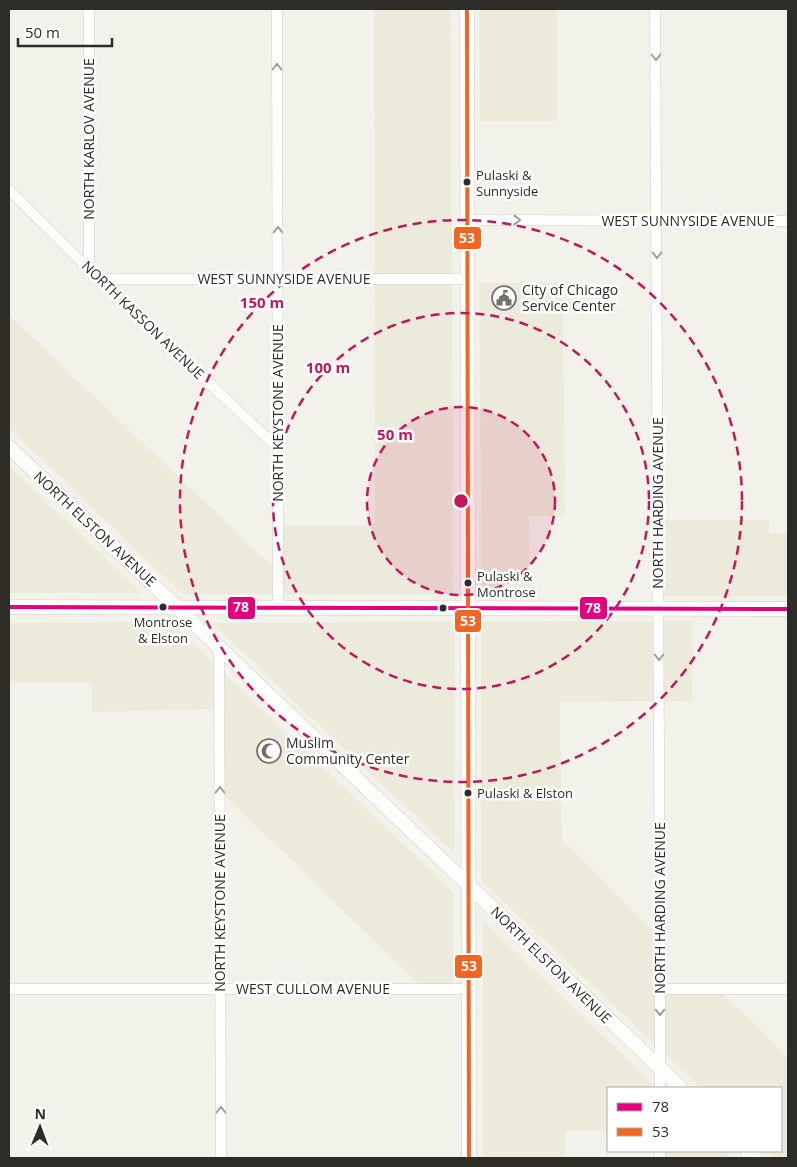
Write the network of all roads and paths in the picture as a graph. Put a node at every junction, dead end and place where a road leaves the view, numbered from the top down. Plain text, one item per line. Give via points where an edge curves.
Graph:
1 (89, 9) edge
2 (277, 9) edge
3 (467, 9) edge
4 (655, 9) edge
5 (9, 190) edge
6 (468, 220) junction
7 (656, 221) junction
8 (788, 221) edge
9 (89, 270) junction
10 (99, 279) junction
11 (278, 279) junction
12 (468, 279) junction
13 (9, 447) edge
14 (278, 449) junction
15 (9, 607) edge
16 (178, 607) junction
17 (278, 608) junction
18 (469, 608) junction
19 (659, 609) junction
20 (788, 609) edge
21 (219, 648) junction
22 (469, 886) junction
23 (9, 988) edge
24 (221, 989) junction
25 (468, 989) junction
26 (660, 989) junction
27 (788, 989) edge
28 (660, 1069) junction
29 (660, 1087) edge
30 (680, 1087) edge
31 (221, 1158) edge
32 (469, 1158) edge

1 - 9 street, NORTH KARLOV AVENUE
11 -> 2 street, NORTH KEYSTONE AVENUE
3 - 6 main road
4 -> 7 street, NORTH HARDING AVENUE
5 - 9 street, NORTH KASSON AVENUE
6 -> 7 street, WEST SUNNYSIDE AVENUE
6 - 12 main road
7 - 8 street, WEST SUNNYSIDE AVENUE
7 -> 19 street, NORTH HARDING AVENUE
9 - 10 street, NORTH KASSON AVENUE
10 - 11 street, WEST SUNNYSIDE AVENUE
10 - 14 street, NORTH KASSON AVENUE
11 - 12 street, WEST SUNNYSIDE AVENUE
11 - 14 street, NORTH KEYSTONE AVENUE
12 - 18 main road
13 - 16 main road, NORTH ELSTON AVENUE
14 - 17 street, NORTH KEYSTONE AVENUE
15 - 16 main road
16 - 17 main road
16 - 21 main road, NORTH ELSTON AVENUE
17 - 18 main road
18 - 19 main road
18 - 22 main road
19 - 20 main road
19 -> 26 street, NORTH HARDING AVENUE
21 - 22 main road, NORTH ELSTON AVENUE
24 -> 21 street, NORTH KEYSTONE AVENUE
22 - 25 main road
22 - 28 main road, NORTH ELSTON AVENUE
23 - 24 street, WEST CULLOM AVENUE
24 - 25 street, WEST CULLOM AVENUE
31 -> 24 street, NORTH KEYSTONE AVENUE
25 - 32 main road
26 - 27 street
26 -> 28 street, NORTH HARDING AVENUE
28 - 29 street, NORTH HARDING AVENUE
28 - 30 main road, NORTH ELSTON AVENUE

